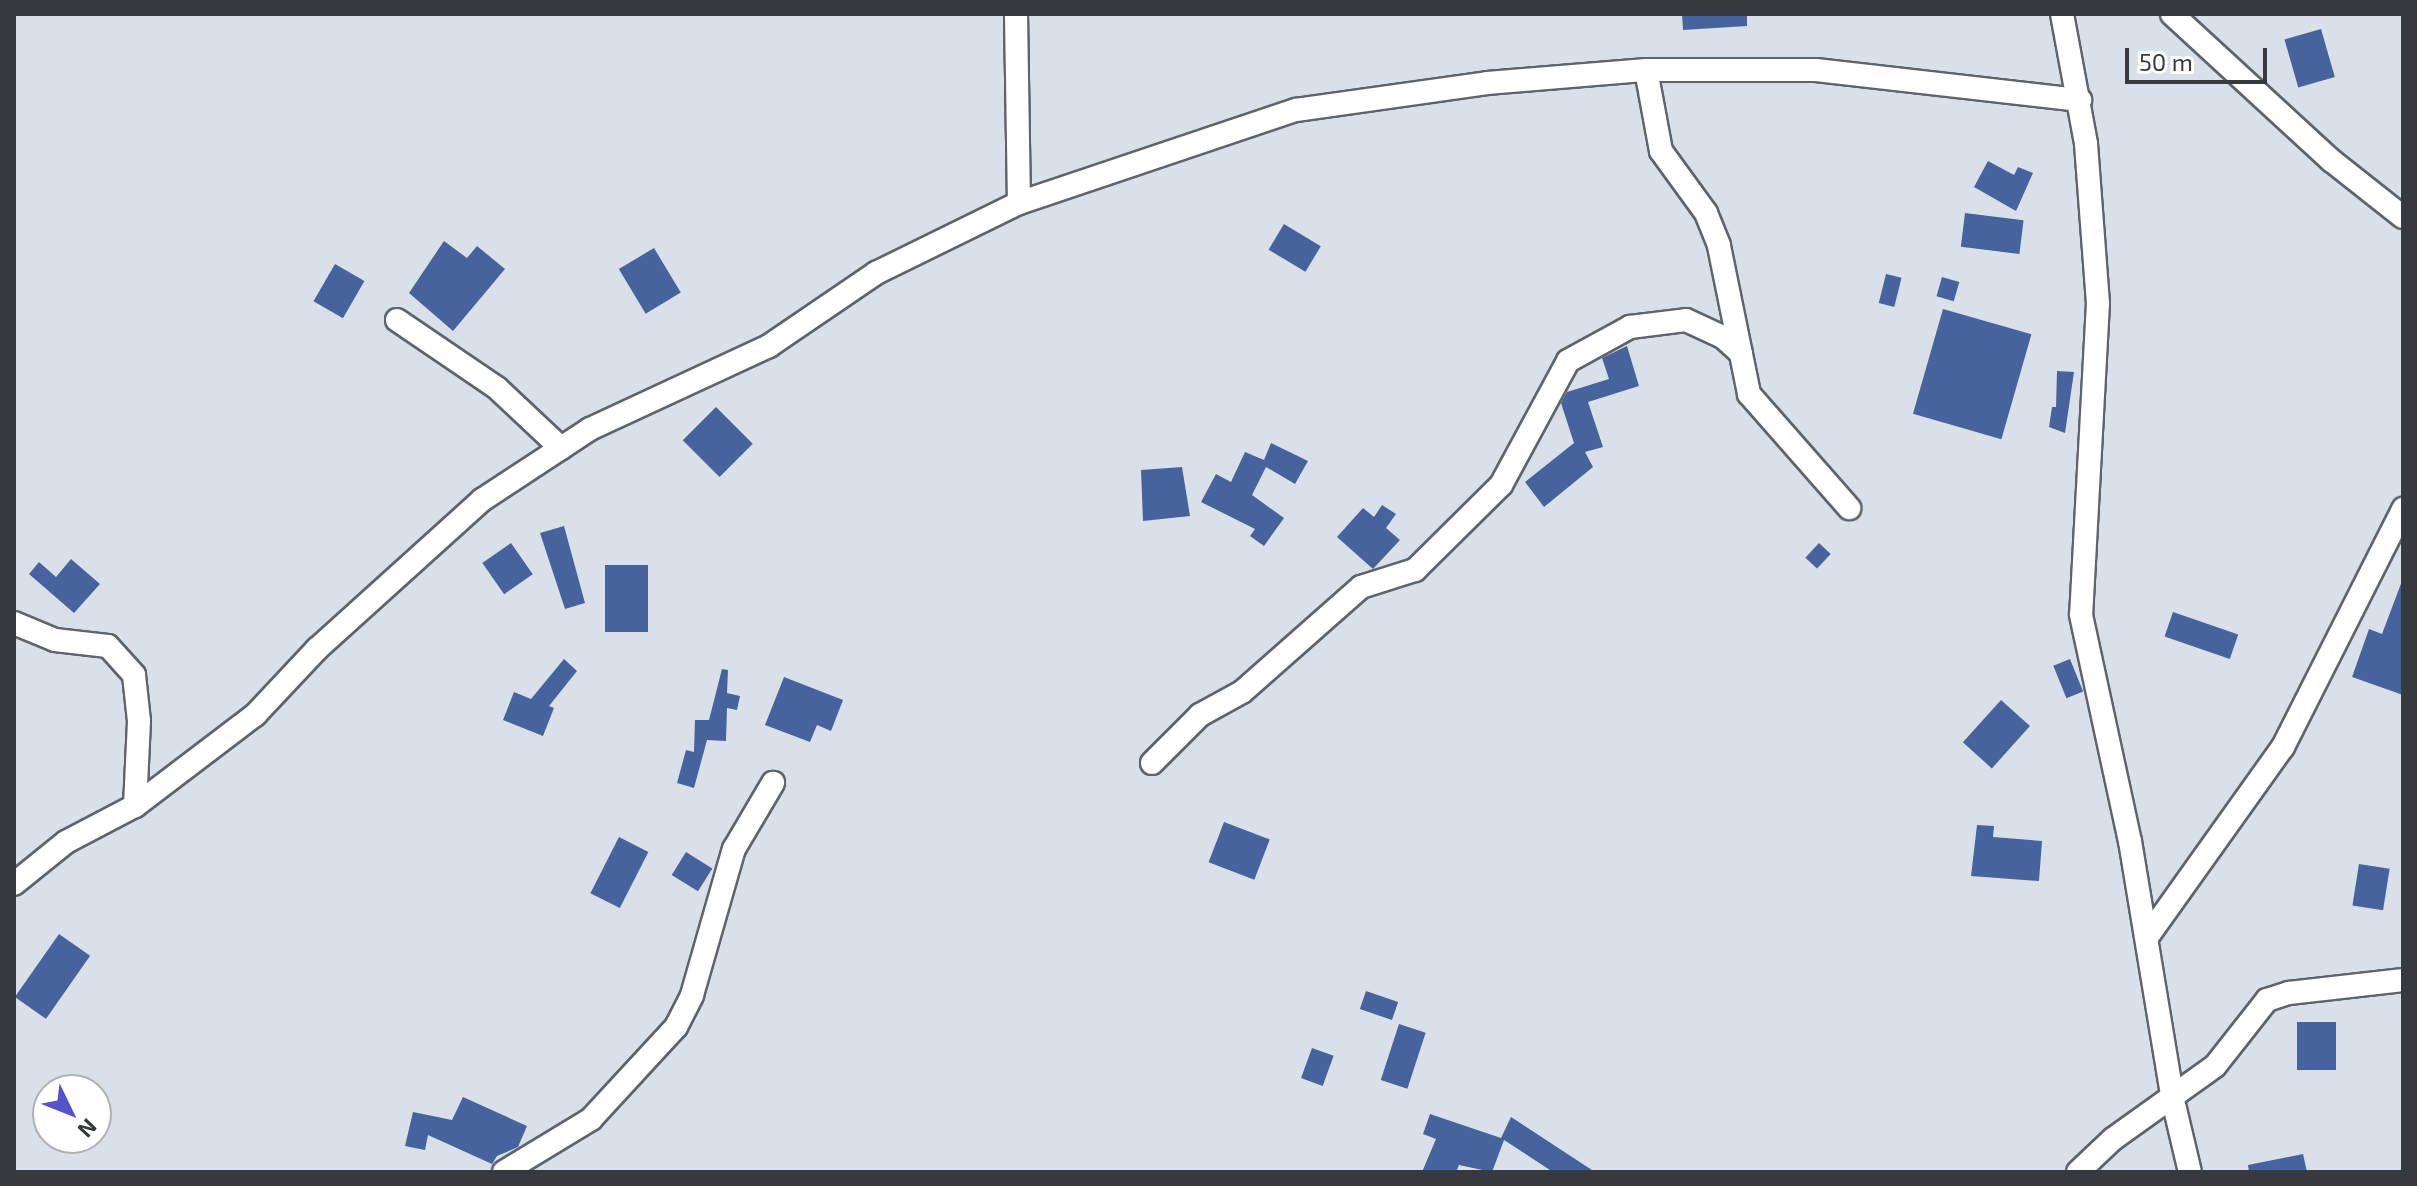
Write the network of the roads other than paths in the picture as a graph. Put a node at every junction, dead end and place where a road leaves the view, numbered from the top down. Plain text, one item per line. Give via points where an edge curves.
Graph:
1 (1016, 14) edge
2 (2062, 14) edge
3 (2172, 14) edge
4 (1646, 70) junction
5 (2080, 100) junction
6 (1019, 203) junction
7 (2403, 217) edge
8 (397, 320) dead end
9 (1741, 353) junction
10 (561, 448) junction
11 (1849, 508) dead end
12 (2403, 509) edge
13 (14, 623) edge
14 (1152, 763) dead end
15 (773, 783) dead end
16 (135, 806) junction
17 (14, 884) edge
18 (2148, 936) junction
19 (2403, 980) edge
20 (2172, 1096) junction
21 (504, 1172) edge
22 (2078, 1172) edge
23 (2190, 1172) edge

1 - 6 street
2 - 5 street
3 - 7 street via 2332,161
4 - 5 street via 1816,70
4 - 6 street via 1487,83 1296,110
4 - 9 street via 1661,151 1706,213 1719,246
5 - 18 street via 2098,303 2081,615
6 - 10 street via 876,273 769,346 590,429
8 - 10 street via 497,388
9 - 11 street via 1749,394 1767,421 1799,449
9 - 14 street via 1723,337 1686,320 1630,327 1568,361 1501,485 1415,570 1361,587 1242,692 1200,715
10 - 16 street via 482,500 317,649 255,715
12 - 18 street via 2283,747
13 - 16 street via 55,640 108,646 134,675 139,721
15 - 21 street via 734,849 692,995 676,1027 591,1119
16 - 17 street via 66,842
18 - 20 street
19 - 20 street via 2277,995 2253,1016 2215,1066
20 - 22 street
20 - 23 street

